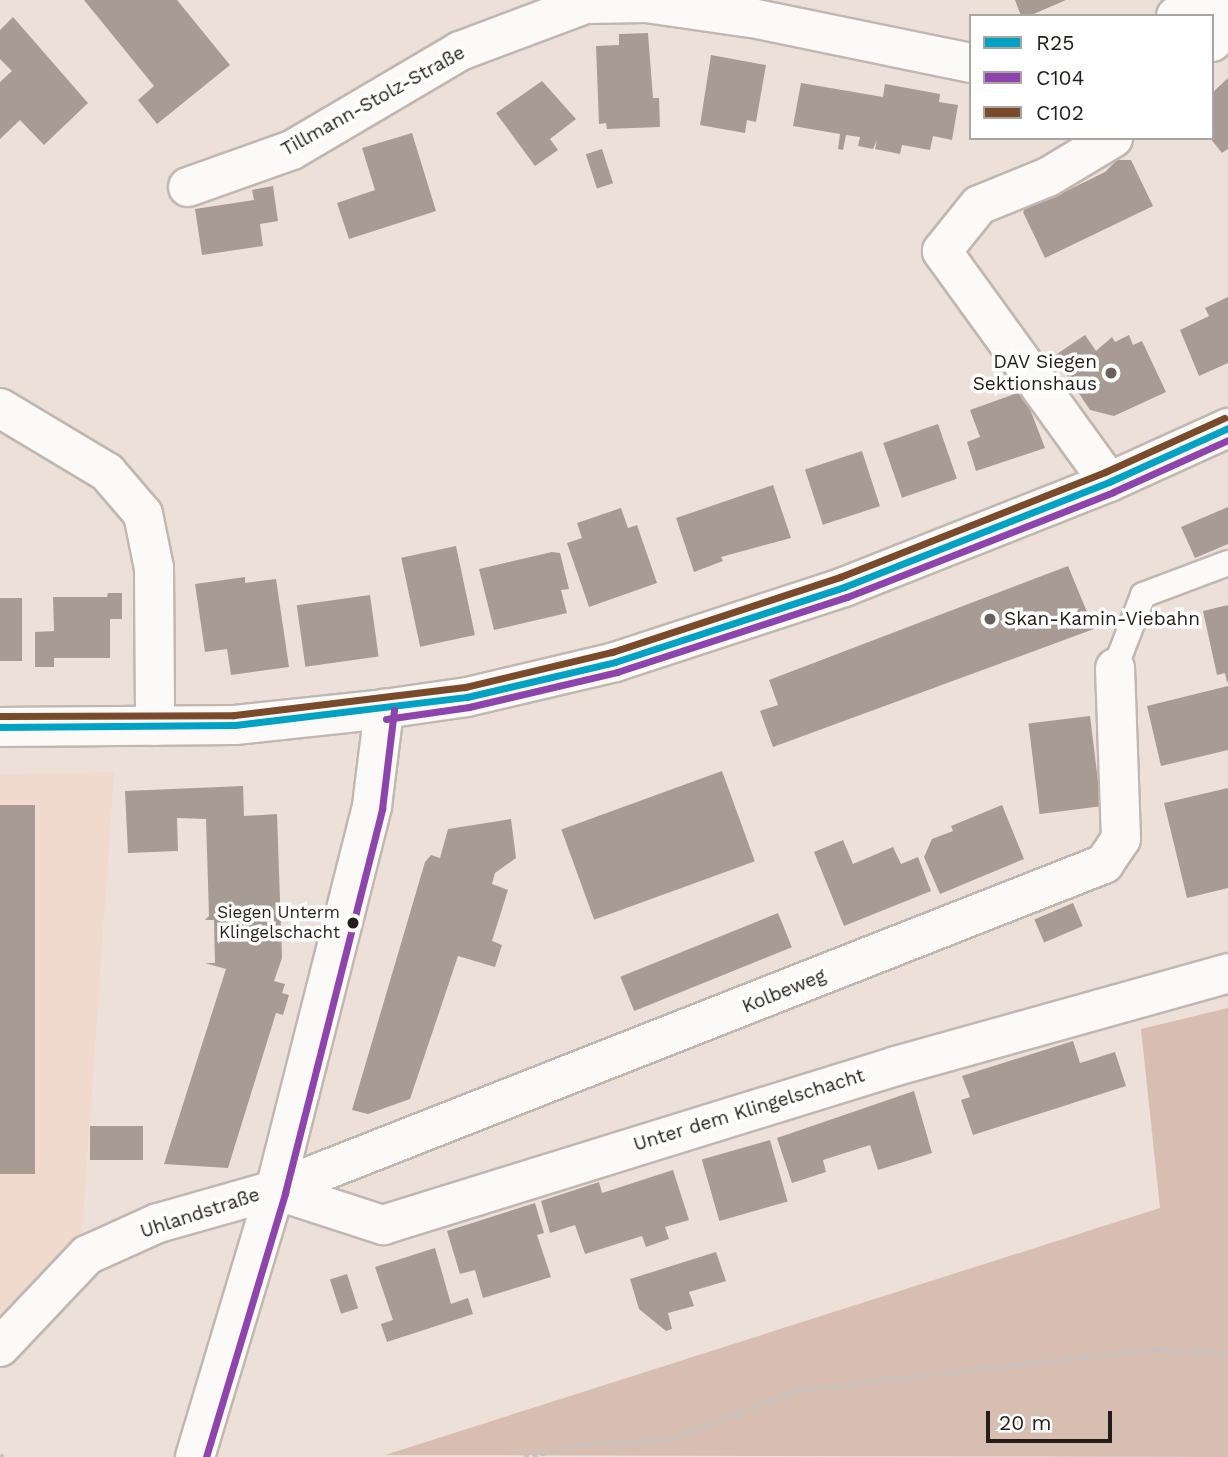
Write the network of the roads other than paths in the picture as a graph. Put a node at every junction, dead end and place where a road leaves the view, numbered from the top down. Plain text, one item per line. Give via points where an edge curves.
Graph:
1 (1220, 0) edge
2 (1182, 14) edge
3 (1228, 24) edge
4 (1214, 40) edge
5 (969, 63) edge
6 (1110, 140) edge
7 (188, 187) dead end
8 (0, 408) edge
9 (1228, 428) edge
10 (1109, 482) junction
11 (1228, 564) edge
12 (1115, 668) joint
13 (384, 709) junction
14 (155, 726) junction
15 (0, 727) edge
16 (1228, 973) edge
17 (275, 1189) junction
18 (0, 1347) edge
19 (195, 1457) edge

1 - 2 street
3 - 4 street
5 - 7 street, Tillmann-Stolz-Straße via 752,18 646,3 585,5 460,51 292,150
6 - 10 street via 1048,177 979,205 942,251
8 - 14 street via 107,472 143,514 154,568
9 - 10 street
10 - 13 street via 844,587 615,662 467,698
11 - 12 lane via 1143,595
12 - 17 street, Kolbeweg via 1121,839 1104,864
13 - 14 street via 235,724
13 - 17 street via 372,806
14 - 15 street
16 - 17 street, Unter dem Klingelschacht via 896,1066 383,1226
17 - 18 street, Uhlandstraße via 158,1223 87,1255
17 - 19 street

